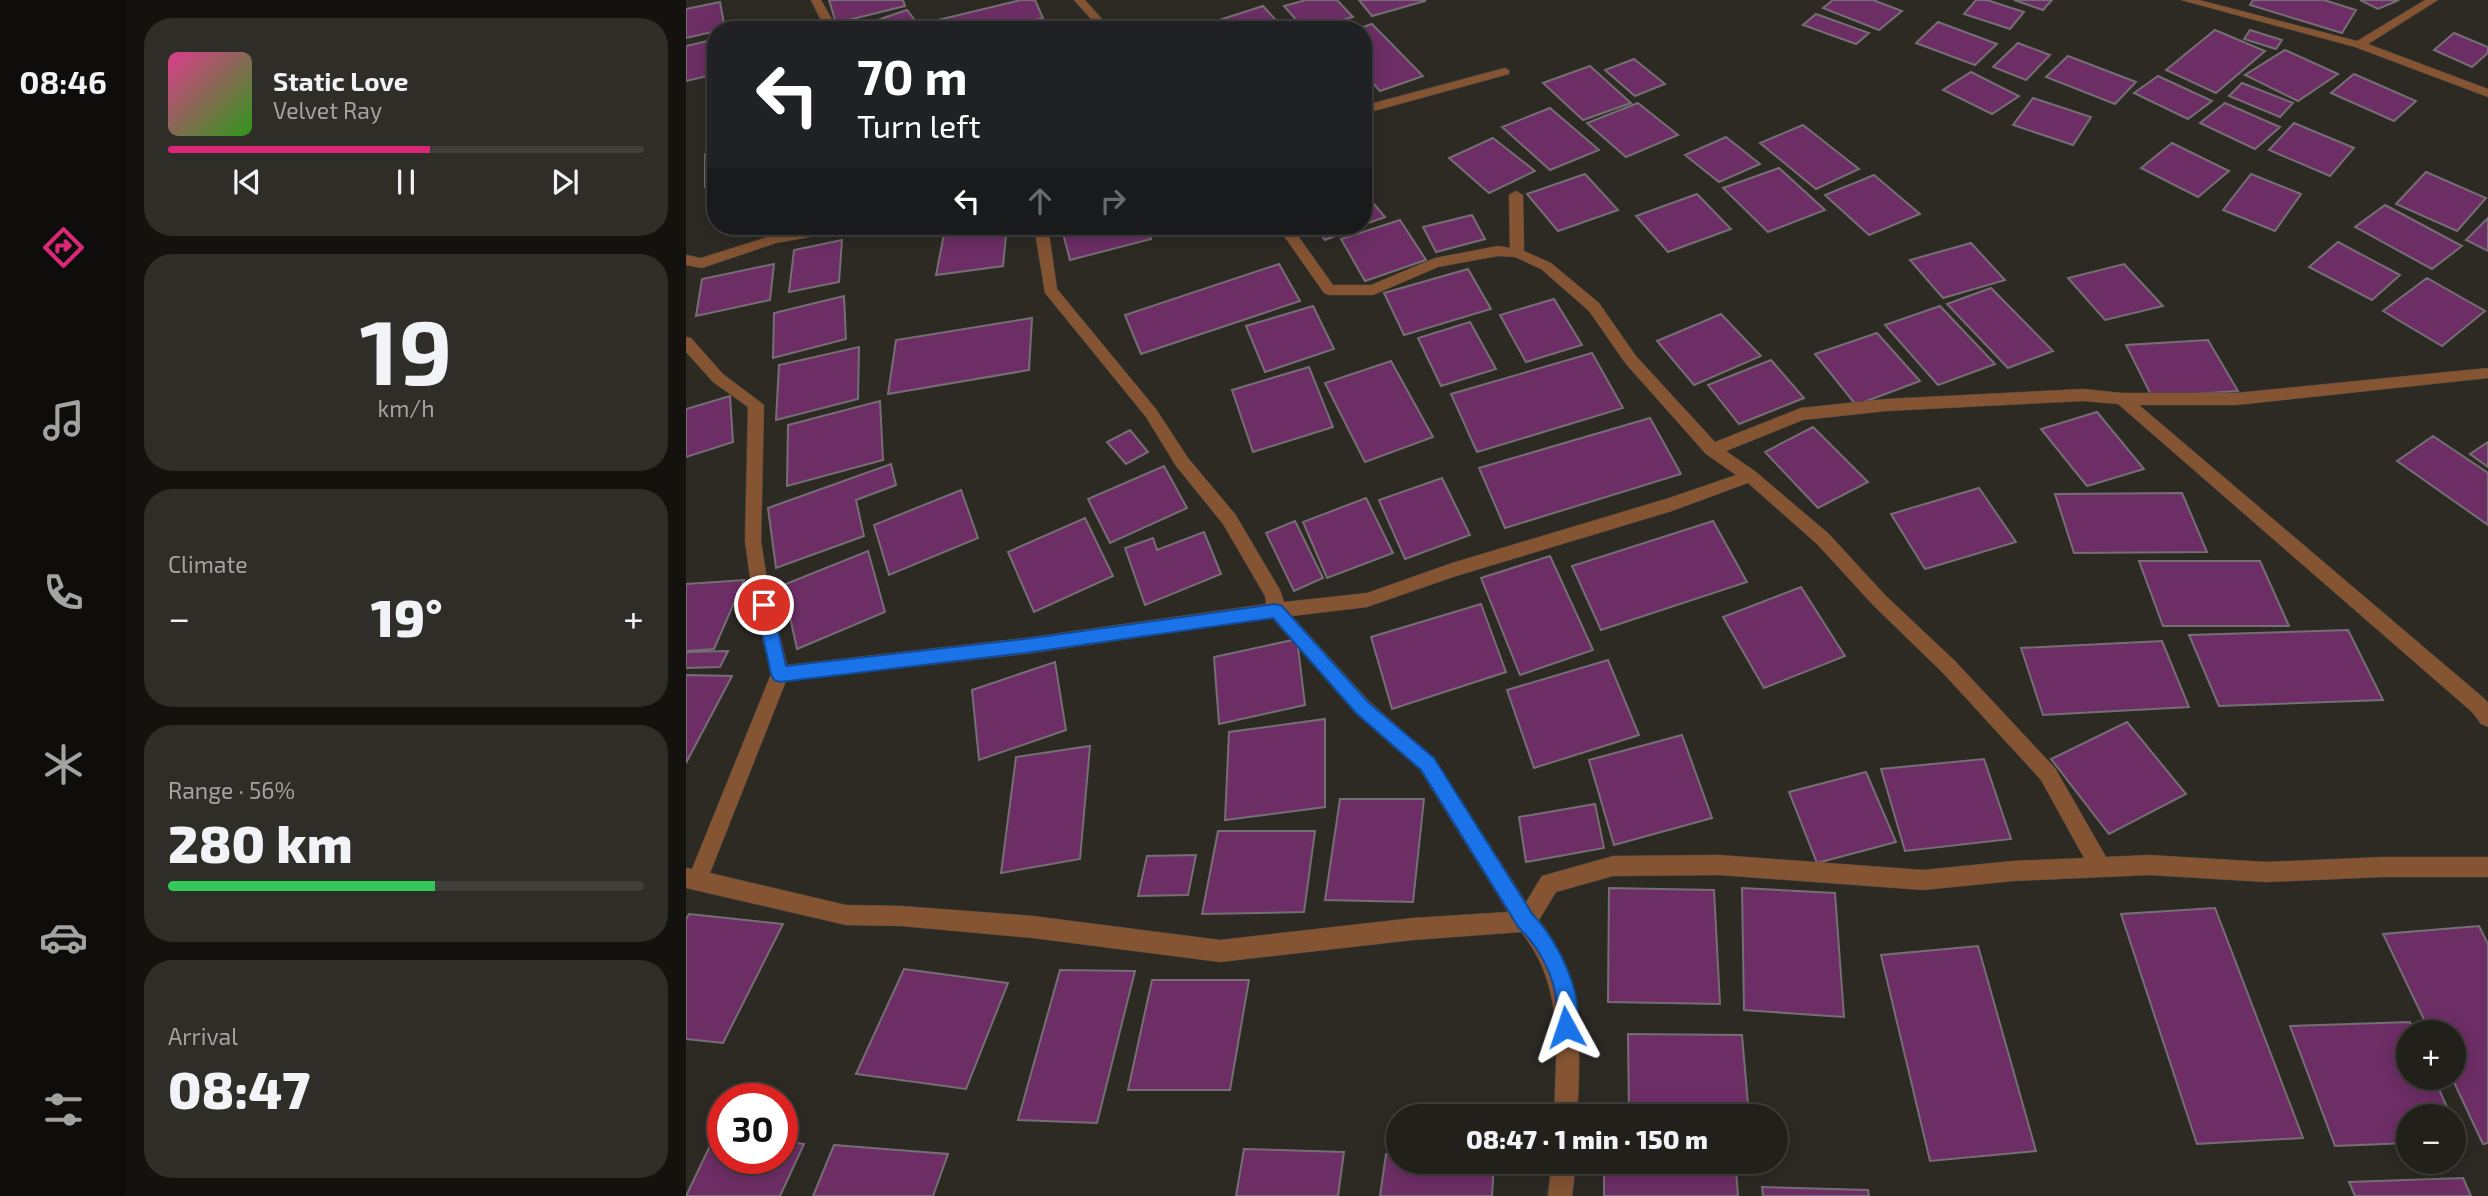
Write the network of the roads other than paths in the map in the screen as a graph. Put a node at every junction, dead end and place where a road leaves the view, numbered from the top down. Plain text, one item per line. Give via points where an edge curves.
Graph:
1 (816, 0) edge
2 (1079, 0) edge
3 (2186, 0) edge
4 (2433, 0) edge
5 (827, 21) edge
6 (1099, 21) edge
7 (2359, 45) junction
8 (1505, 72) dead end
9 (2488, 93) edge
10 (1372, 108) edge
11 (1516, 195) dead end
12 (797, 235) edge
13 (1042, 235) edge
14 (1290, 235) edge
15 (1517, 253) junction
16 (686, 260) edge
17 (686, 342) edge
18 (2488, 373) edge
19 (2122, 399) junction
20 (1712, 450) junction
21 (1750, 476) junction
22 (1276, 610) junction
23 (780, 674) junction
24 (2488, 718) edge
25 (2488, 867) edge
26 (2101, 868) junction
27 (692, 879) edge
28 (1526, 921) junction
29 (1566, 1104) edge
30 (1563, 1174) edge
31 (1560, 1196) edge

1 - 5 street
2 - 6 street
3 - 7 street
4 - 7 street
7 - 9 street
8 - 10 street
11 - 15 street
12 - 16 street via 702,263
13 - 22 street via 1050,290 1151,413 1182,462 1229,519 1274,594
14 - 15 street via 1329,290 1373,290 1436,263 1498,251
15 - 20 street via 1546,266 1594,307 1631,360
17 - 23 street via 719,378 756,405 753,542
18 - 19 street via 2236,399
19 - 20 street via 2057,396 1801,414
19 - 24 street
20 - 21 street
21 - 22 street via 1367,600
21 - 26 street via 1823,539 2049,774
22 - 23 street via 1025,646
22 - 28 street via 1362,707 1427,764
23 - 27 street
25 - 26 street via 2266,872
26 - 28 street via 1923,880 1719,865 1613,866 1549,883
27 - 28 street via 846,915 1033,927 1220,951
28 - 29 street via 1554,959 1567,1004
30 - 31 street

